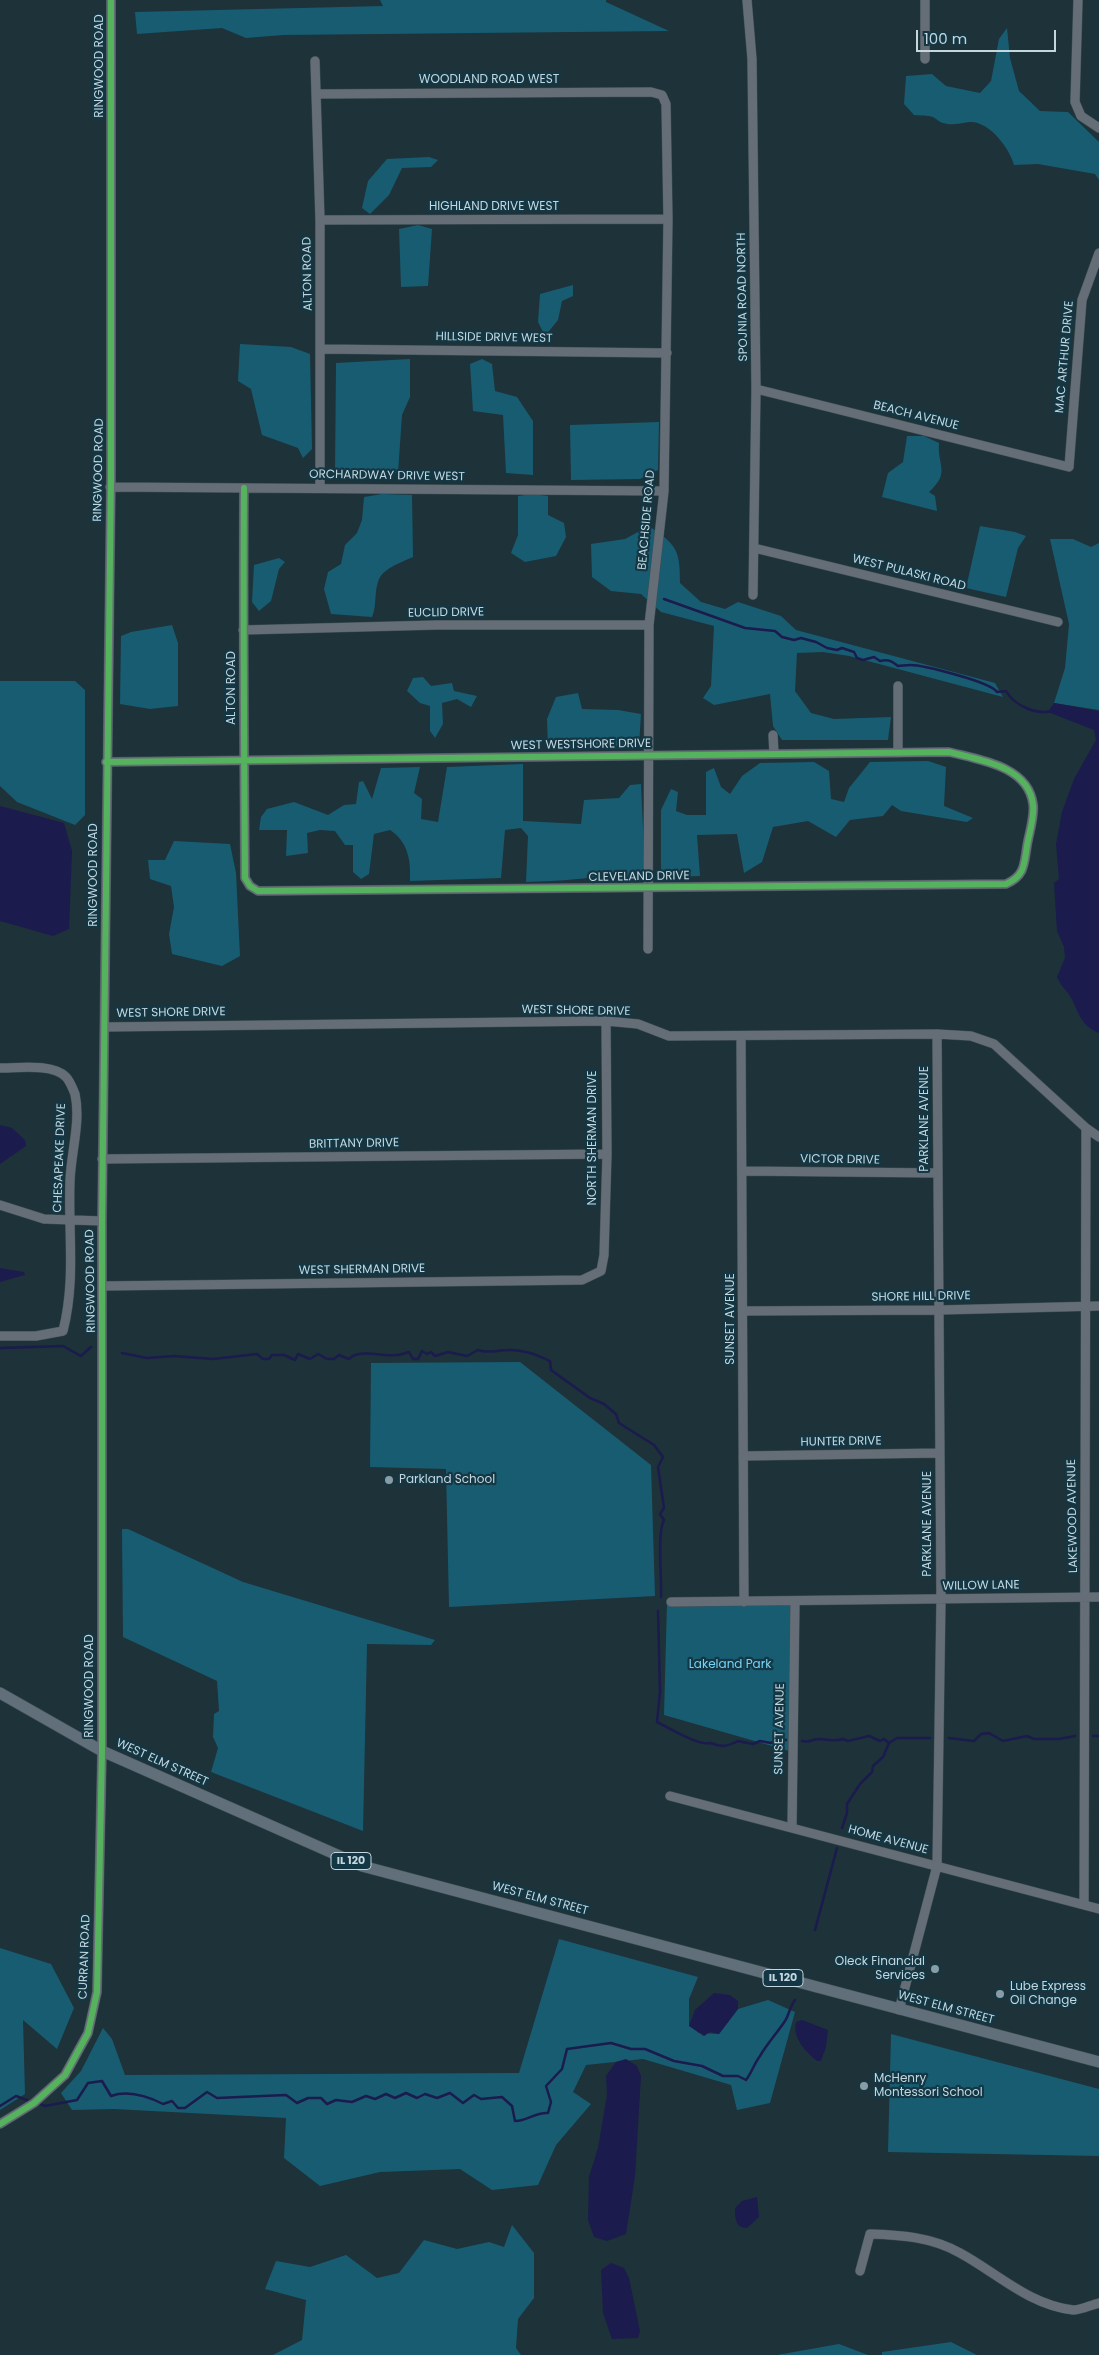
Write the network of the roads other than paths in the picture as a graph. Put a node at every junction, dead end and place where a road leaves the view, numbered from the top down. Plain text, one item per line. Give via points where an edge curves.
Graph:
1 (111, 0) edge
2 (747, 0) edge
3 (926, 0) edge
4 (1078, 0) edge
5 (925, 59) dead end
6 (315, 61) dead end
7 (316, 94) junction
8 (662, 94) joint
9 (1099, 128) edge
10 (668, 219) junction
11 (320, 220) junction
12 (1099, 253) edge
13 (321, 349) junction
14 (667, 353) junction
15 (756, 389) junction
16 (1069, 467) joint
17 (110, 487) junction
18 (244, 488) junction
19 (320, 488) junction
20 (664, 491) junction
21 (754, 548) junction
22 (753, 595) dead end
23 (1058, 622) dead end
24 (649, 625) junction
25 (243, 630) junction
26 (898, 686) dead end
27 (773, 735) dead end
28 (898, 753) junction
29 (774, 754) junction
30 (650, 755) junction
31 (244, 761) junction
32 (106, 762) junction
33 (1023, 869) joint
34 (250, 886) joint
35 (649, 888) junction
36 (648, 949) dead end
37 (606, 1021) junction
38 (104, 1027) junction
39 (937, 1034) junction
40 (741, 1036) junction
41 (0, 1068) edge
42 (1086, 1128) junction
43 (1099, 1137) edge
44 (607, 1154) junction
45 (102, 1159) junction
46 (742, 1171) junction
47 (938, 1173) junction
48 (0, 1205) edge
49 (70, 1220) junction
50 (102, 1221) junction
51 (604, 1255) joint
52 (103, 1286) junction
53 (1083, 1306) junction
54 (1099, 1306) edge
55 (940, 1310) junction
56 (744, 1311) junction
57 (0, 1336) edge
58 (940, 1453) junction
59 (743, 1456) junction
60 (1099, 1597) edge
61 (1086, 1598) junction
62 (940, 1599) junction
63 (795, 1601) junction
64 (670, 1602) dead end
65 (744, 1602) junction
66 (0, 1693) edge
67 (102, 1751) junction
68 (670, 1796) dead end
69 (792, 1827) junction
70 (938, 1866) junction
71 (1084, 1904) junction
72 (1099, 1909) edge
73 (900, 2010) junction
74 (1099, 2062) edge
75 (0, 2124) edge
76 (860, 2272) dead end
77 (1099, 2303) edge

1 - 17 street, RINGWOOD ROAD
2 - 15 street, SPOJNIA ROAD NORTH via 752,59
3 - 5 street
4 - 9 street via 1075,102 1081,116
6 - 7 street, ALTON ROAD
7 - 8 street, WOODLAND ROAD WEST
7 - 11 street, ALTON ROAD
8 - 10 street, BEACHSIDE ROAD via 666,104
10 - 11 street, HIGHLAND DRIVE WEST
10 - 14 street, BEACHSIDE ROAD
11 - 13 street, ALTON ROAD
12 - 16 street, MAC ARTHUR DRIVE via 1082,300
13 - 14 street, HILLSIDE DRIVE WEST
13 - 19 street, ALTON ROAD
14 - 20 street, BEACHSIDE ROAD
15 - 16 street, BEACH AVENUE
15 - 21 street, SPOJNIA ROAD NORTH
17 - 18 street, ORCHARDWAY DRIVE WEST
17 - 32 street, RINGWOOD ROAD
18 - 19 street, ORCHARDWAY DRIVE WEST
18 - 25 street, ALTON ROAD
19 - 20 street, ORCHARDWAY DRIVE WEST
20 - 24 street, BEACHSIDE ROAD
21 - 22 street, SPOJNIA ROAD NORTH
21 - 23 street, WEST PULASKI ROAD
24 - 25 street, EUCLID DRIVE via 436,625
24 - 30 street, BEACHSIDE ROAD
25 - 31 street, ALTON ROAD
26 - 28 street
27 - 29 street
28 - 29 street, WEST WESTSHORE DRIVE
28 - 33 street, WEST WESTSHORE DRIVE via 950,752 997,765 1029,788 1034,806
29 - 30 street, WEST WESTSHORE DRIVE
30 - 31 street, WEST WESTSHORE DRIVE
30 - 35 street, BEACHSIDE ROAD
31 - 32 street, WEST WESTSHORE DRIVE
31 - 34 street, ALTON ROAD via 245,878
32 - 38 street, RINGWOOD ROAD
33 - 35 street, CLEVELAND DRIVE via 1016,879 1006,884
34 - 35 street, CLEVELAND DRIVE via 258,891 278,892
35 - 36 street, BEACHSIDE ROAD
37 - 38 street, WEST SHORE DRIVE
37 - 40 street, WEST SHORE DRIVE via 638,1024 669,1036
37 - 44 street, NORTH SHERMAN DRIVE
38 - 45 street, RINGWOOD ROAD
39 - 40 street, WEST SHORE DRIVE
39 - 42 street, WEST SHORE DRIVE via 971,1036 994,1044
39 - 47 street, PARKLANE AVENUE
40 - 46 street, SUNSET AVENUE
41 - 49 street, CHESAPEAKE DRIVE via 47,1068 66,1076 74,1093 76,1132 70,1179
42 - 43 street, WEST SHORE DRIVE
42 - 53 street, LAKEWOOD AVENUE
44 - 45 street, BRITTANY DRIVE
44 - 51 street, NORTH SHERMAN DRIVE
45 - 50 street, RINGWOOD ROAD
46 - 47 street, VICTOR DRIVE
46 - 56 street, SUNSET AVENUE
47 - 55 street, PARKLANE AVENUE
48 - 49 street, CHESAPEAKE DRIVE via 44,1219
49 - 50 street, CHESAPEAKE DRIVE
49 - 57 street, CHESAPEAKE DRIVE via 72,1277 70,1306 63,1332
50 - 52 street, RINGWOOD ROAD
51 - 52 street, WEST SHERMAN DRIVE via 601,1271 582,1280
52 - 67 street, RINGWOOD ROAD
53 - 54 street, SHORE HILL DRIVE
53 - 55 street, SHORE HILL DRIVE
53 - 61 street, LAKEWOOD AVENUE
55 - 56 street, SHORE HILL DRIVE
55 - 58 street, PARKLANE AVENUE
56 - 59 street, SUNSET AVENUE
58 - 59 street, HUNTER DRIVE
58 - 62 street, PARKLANE AVENUE
59 - 65 street, SUNSET AVENUE
60 - 61 street, WILLOW LANE
61 - 62 street, WILLOW LANE
61 - 71 street, LAKEWOOD AVENUE
62 - 63 street, WILLOW LANE
62 - 70 street, PARKLANE AVENUE
63 - 65 street, WILLOW LANE
63 - 69 street, SUNSET AVENUE
64 - 65 street, WILLOW LANE
66 - 67 main road, WEST ELM STREET / IL 120
67 - 73 main road, WEST ELM STREET / IL 120 via 362,1866
67 - 75 street, CURRAN ROAD via 97,1992 88,2033 65,2075 34,2103
68 - 69 street, HOME AVENUE
69 - 70 street, HOME AVENUE
70 - 71 street, HOME AVENUE
70 - 73 street, PARKLANE AVENUE
71 - 72 street, HOME AVENUE
73 - 74 main road, WEST ELM STREET / IL 120
76 - 77 street via 870,2234 917,2237 960,2253 1038,2300 1074,2310

